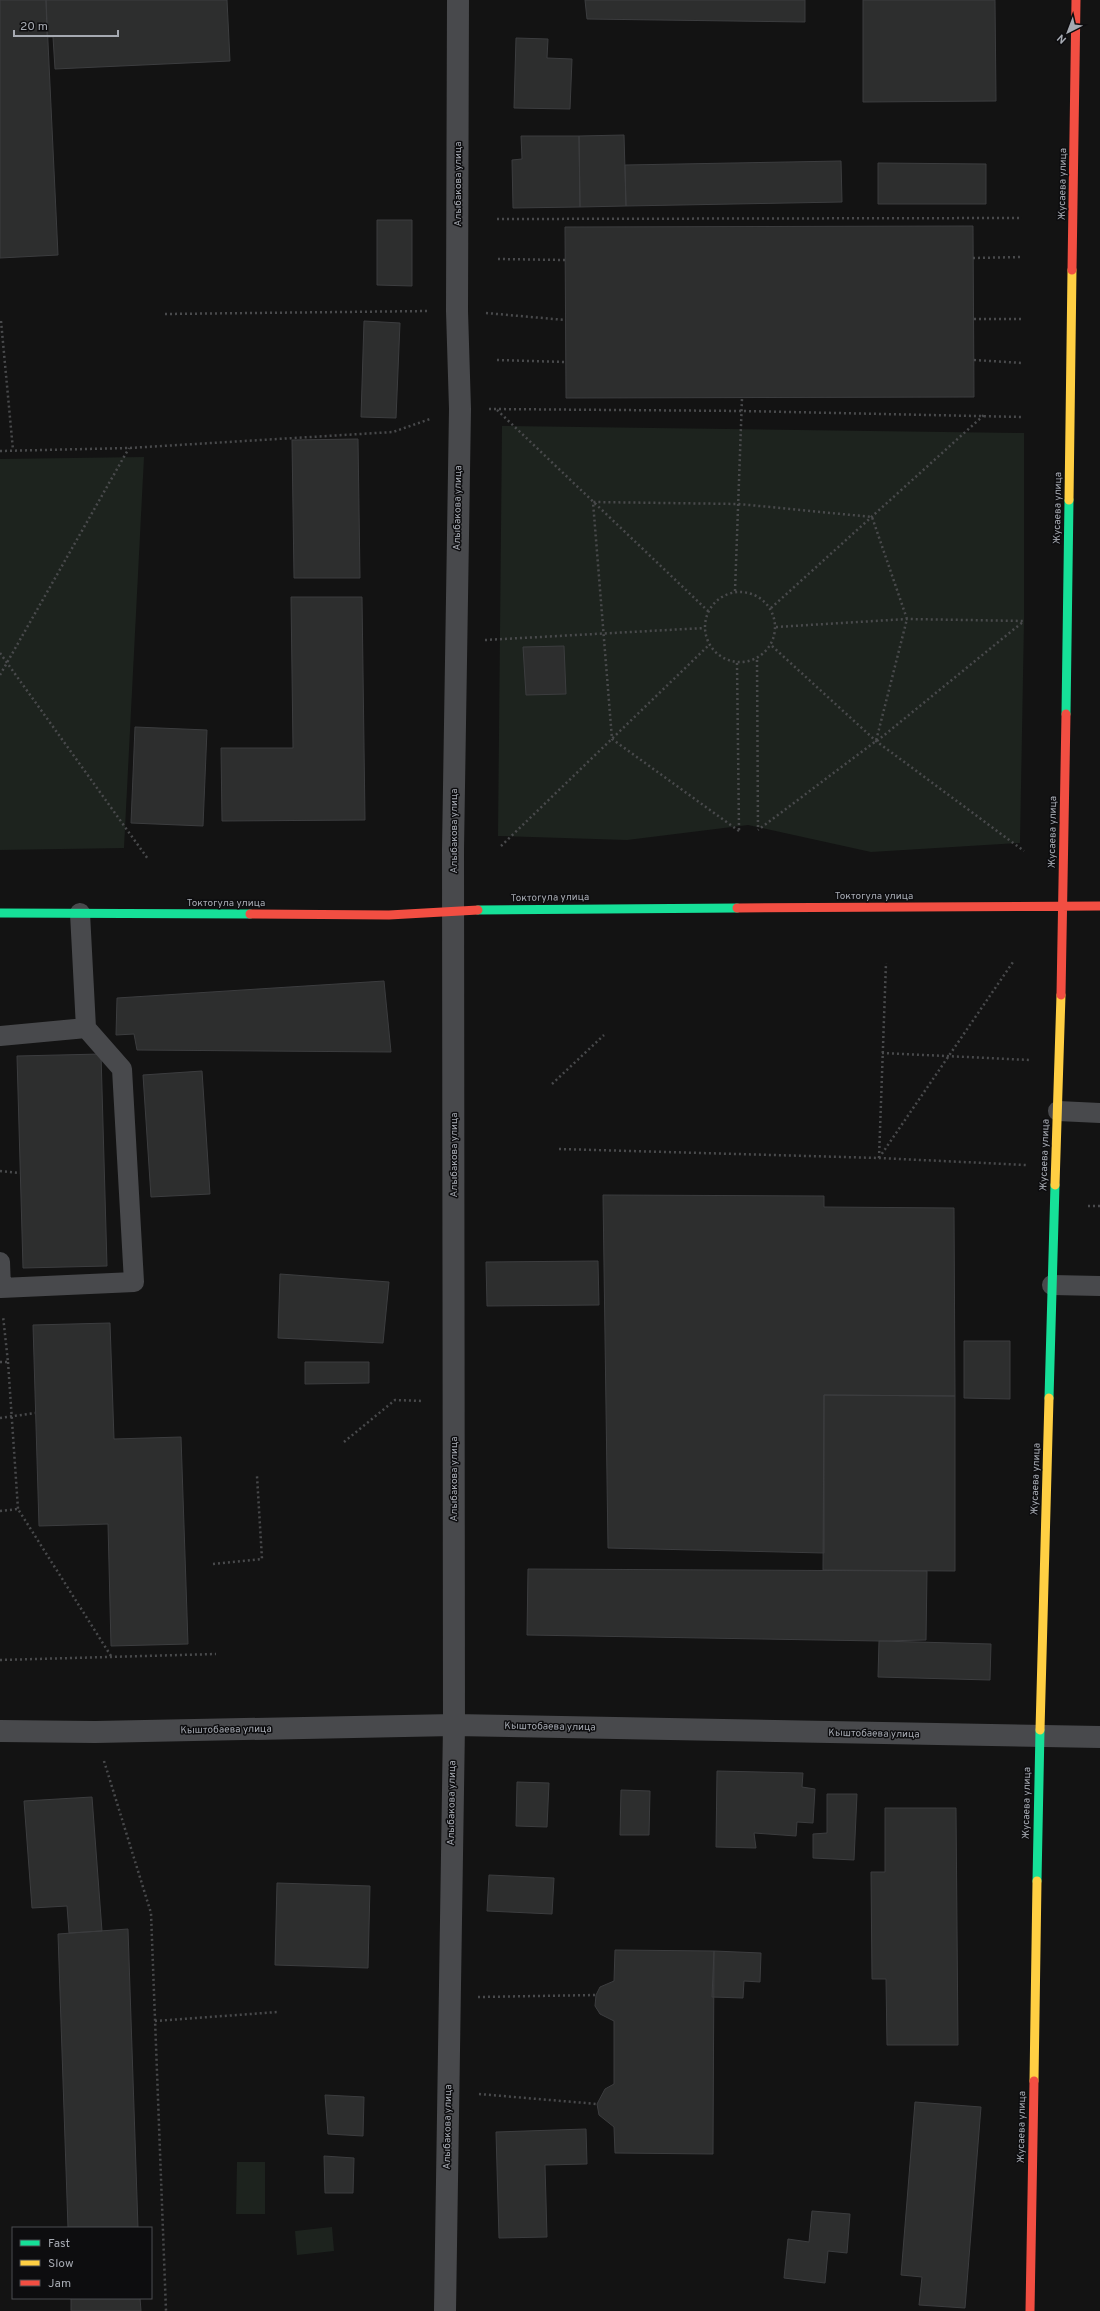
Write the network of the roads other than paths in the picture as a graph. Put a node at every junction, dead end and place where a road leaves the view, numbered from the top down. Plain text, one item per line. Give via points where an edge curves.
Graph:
1 (458, 0) edge
2 (1076, 0) edge
3 (1063, 906) junction
4 (1100, 906) edge
5 (454, 911) junction
6 (0, 913) edge
7 (80, 914) junction
8 (86, 1028) junction
9 (0, 1036) edge
10 (1058, 1111) junction
11 (1100, 1114) edge
12 (0, 1262) edge
13 (1052, 1285) junction
14 (1100, 1286) edge
15 (1, 1288) edge
16 (454, 1725) junction
17 (0, 1731) edge
18 (1040, 1737) junction
19 (1100, 1737) edge
20 (445, 2311) edge
21 (1030, 2311) edge

1 - 5 street, Алыбакова улица via 457,311 460,409
2 - 3 main road, Жусаева улица
3 - 4 main road, Токтогула улица
3 - 5 main road, Токтогула улица
3 - 10 main road, Жусаева улица
5 - 7 main road, Токтогула улица via 390,915
5 - 16 street, Алыбакова улица
6 - 7 main road, Токтогула улица
7 - 8 lane
8 - 9 lane
8 - 15 lane via 122,1068 134,1282
10 - 11 lane
10 - 13 main road, Жусаева улица
12 - 15 lane
13 - 14 lane
13 - 18 main road, Жусаева улица
16 - 17 street, Кыштобаева улица via 95,1732
16 - 18 street, Кыштобаева улица
16 - 20 street, Алыбакова улица
18 - 19 street, Кыштобаева улица
18 - 21 main road, Жусаева улица

